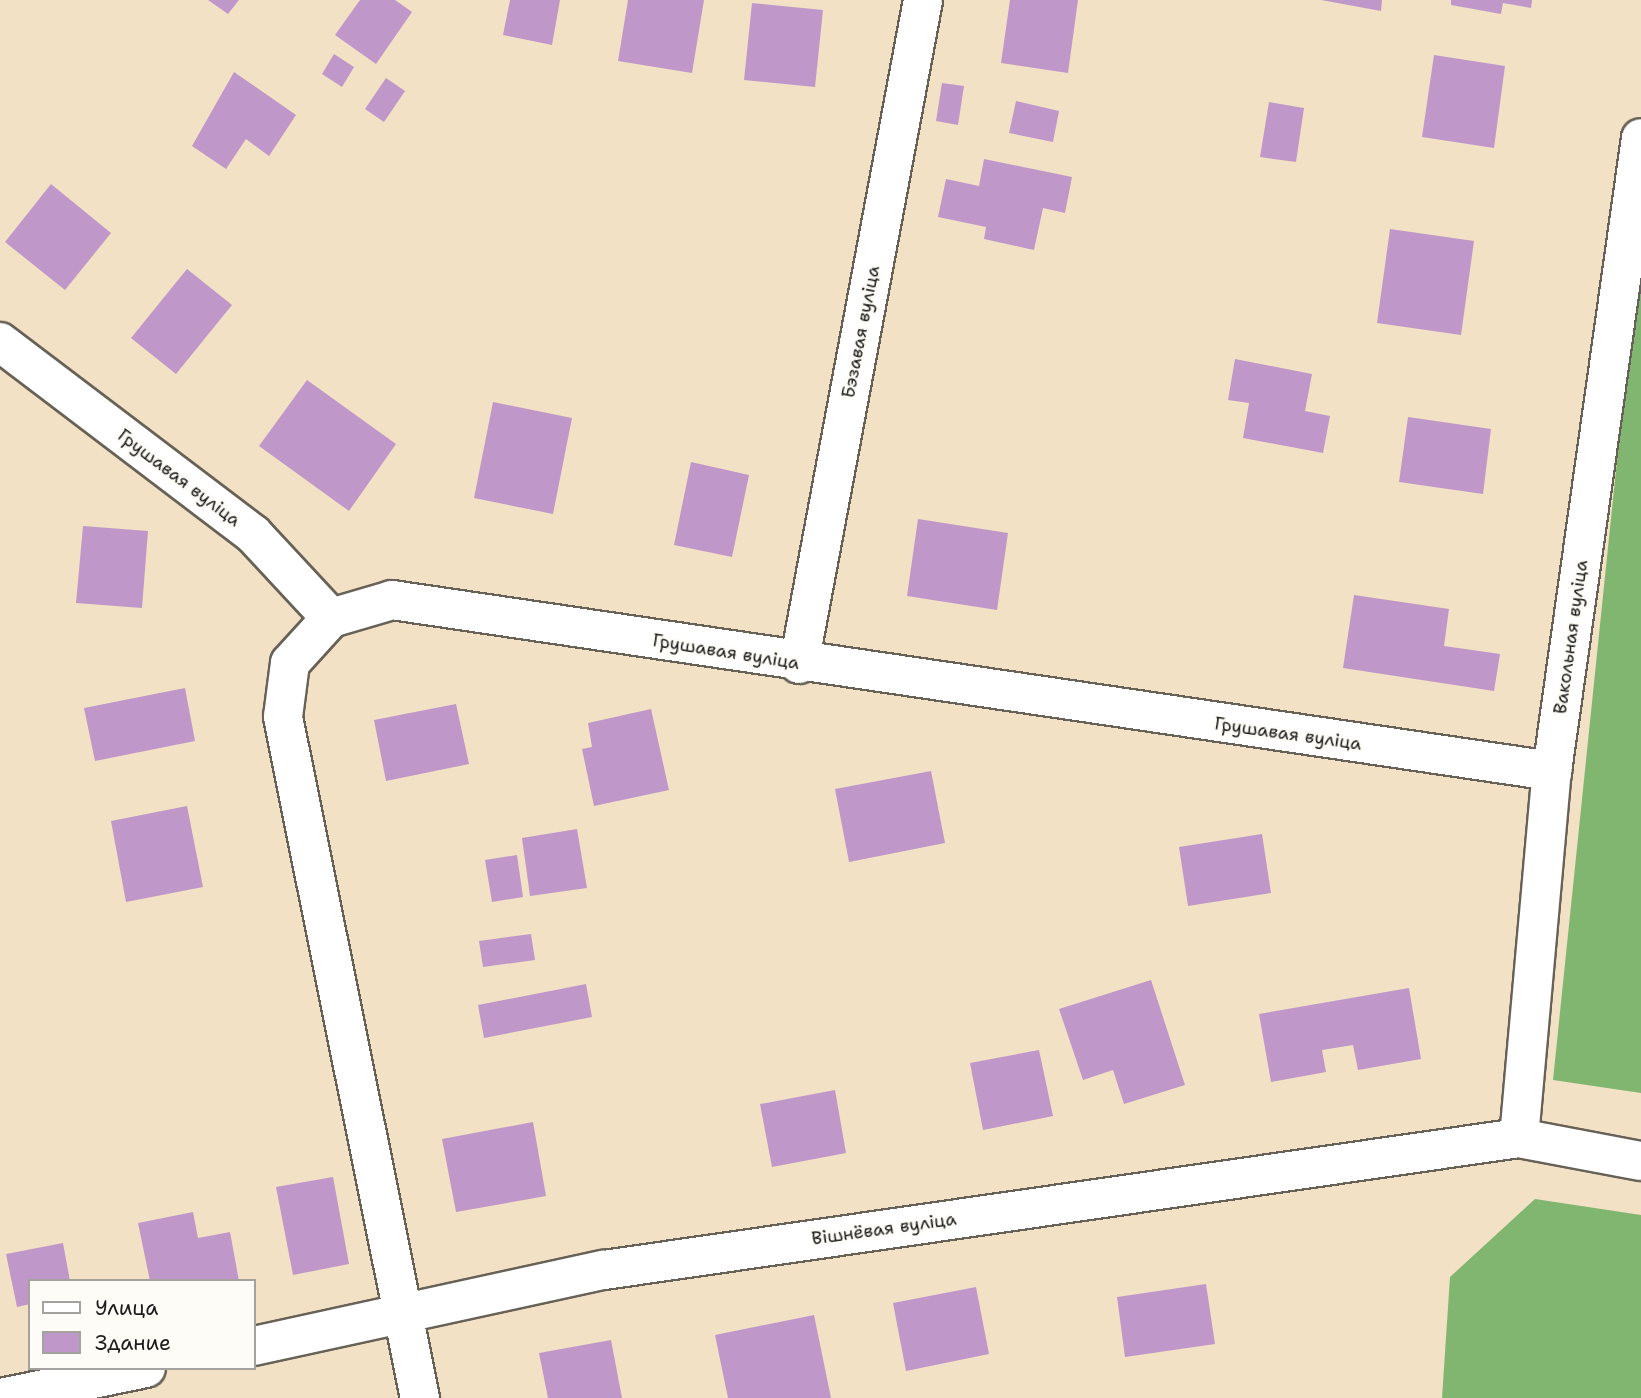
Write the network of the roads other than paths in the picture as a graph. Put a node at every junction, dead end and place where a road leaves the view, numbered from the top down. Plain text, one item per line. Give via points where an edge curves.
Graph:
1 (923, 0) edge
2 (1641, 138) edge
3 (0, 342) edge
4 (331, 618) junction
5 (799, 664) junction
6 (1552, 771) junction
7 (1519, 1138) junction
8 (1641, 1161) edge
9 (401, 1316) junction
10 (256, 1346) edge
11 (136, 1370) edge
12 (1, 1398) edge
13 (420, 1398) edge

1 - 5 street, Бэзавая вуліца
2 - 6 street, Вакольная вуліца
3 - 4 street, Грушавая вуліца via 253,534
4 - 5 street, Грушавая вуліца via 392,600
4 - 9 street via 290,663 284,717
5 - 6 street, Грушавая вуліца
6 - 7 street, Вакольная вуліца
7 - 8 street, Вішнёвая вуліца
7 - 9 street, Вішнёвая вуліца via 604,1270
9 - 10 street, Вішнёвая вуліца
9 - 13 street
11 - 12 street

